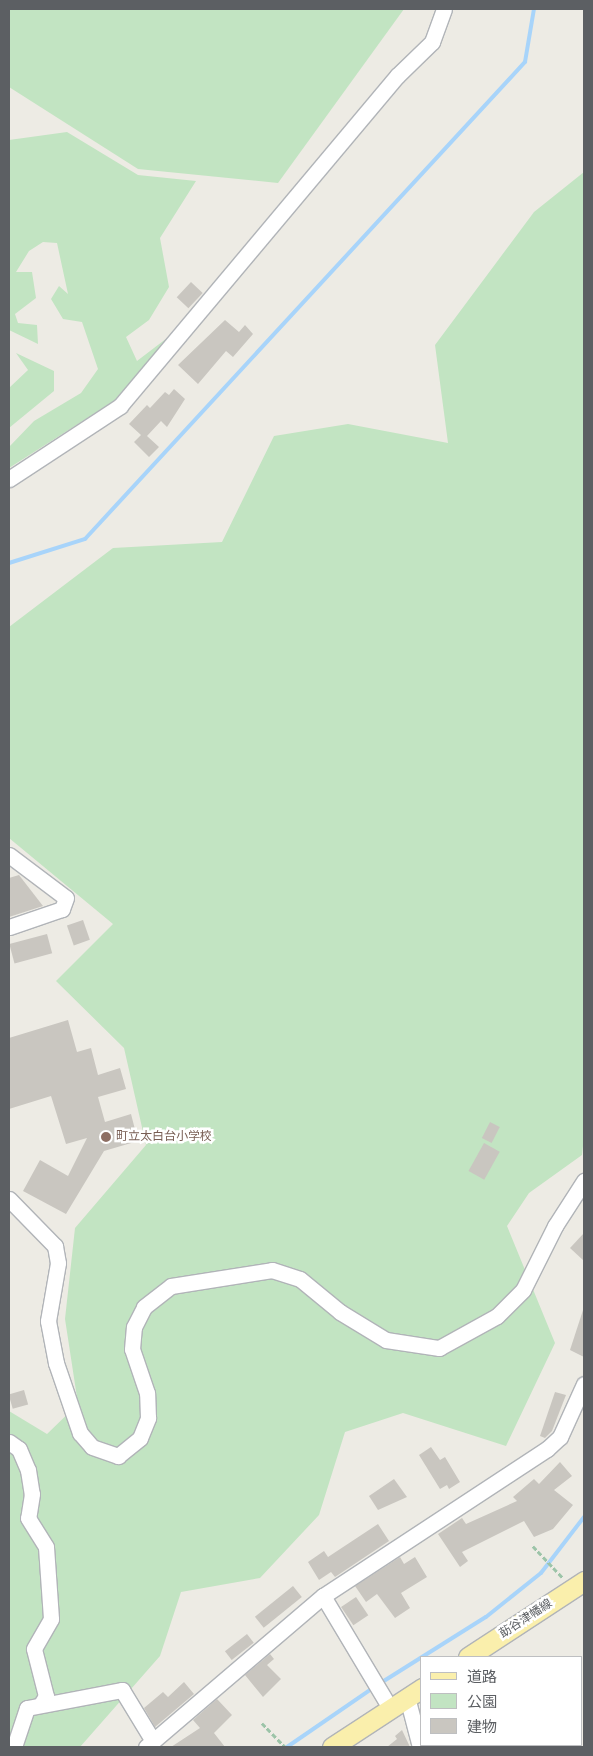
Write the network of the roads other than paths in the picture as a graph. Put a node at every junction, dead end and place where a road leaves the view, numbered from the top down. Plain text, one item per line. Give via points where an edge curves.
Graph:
1 (444, 9) edge
2 (9, 479) edge
3 (11, 858) edge
4 (9, 927) edge
5 (584, 1182) edge
6 (9, 1199) edge
7 (584, 1384) edge
8 (9, 1442) edge
9 (584, 1581) edge
10 (323, 1596) junction
11 (470, 1656) edge
12 (415, 1692) edge
13 (41, 1704) junction
14 (390, 1708) junction
15 (149, 1744) edge
16 (14, 1747) edge
17 (332, 1747) edge
18 (420, 1747) edge

1 - 2 street via 432,42 397,76 120,406
3 - 4 street via 66,898 62,909
5 - 6 street via 555,1226 523,1290 497,1316 439,1348 386,1340 340,1312 300,1280 272,1270 171,1286 144,1307 134,1327 132,1349 147,1393 148,1418 140,1438 118,1456 92,1447 80,1433 56,1363 48,1321 58,1263 55,1246
7 - 10 street via 560,1437 547,1449
8 - 13 street via 19,1449 28,1470 32,1494 28,1518 46,1547 51,1619 34,1649 46,1696
9 - 11 main road, 莇谷津幡線
10 - 14 street
10 - 15 street
12 - 14 main road
12 - 18 street
13 - 15 street via 122,1690
13 - 16 street via 27,1708
14 - 17 main road

